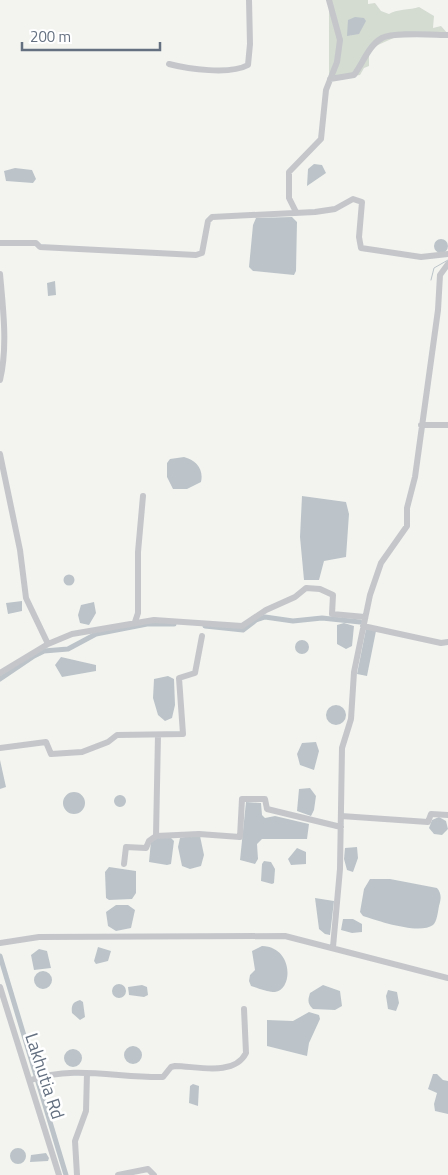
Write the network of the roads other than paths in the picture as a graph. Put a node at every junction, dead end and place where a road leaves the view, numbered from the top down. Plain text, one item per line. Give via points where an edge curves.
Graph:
1 (249, 0) edge
2 (329, 0) edge
3 (448, 35) edge
4 (169, 64) dead end
5 (330, 79) junction
6 (296, 212) junction
7 (0, 243) edge
8 (448, 254) edge
9 (448, 264) edge
10 (0, 274) edge
11 (0, 380) edge
12 (421, 425) junction
13 (448, 426) edge
14 (0, 454) edge
15 (143, 496) dead end
16 (364, 617) junction
17 (135, 622) junction
18 (362, 626) junction
19 (202, 636) dead end
20 (448, 642) edge
21 (48, 644) junction
22 (0, 673) edge
23 (158, 735) junction
24 (0, 748) edge
25 (448, 815) edge
26 (341, 816) junction
27 (341, 827) junction
28 (156, 836) junction
29 (124, 864) dead end
30 (0, 944) edge
31 (332, 947) junction
32 (448, 978) edge
33 (0, 988) edge
34 (244, 1008) dead end
35 (87, 1073) junction
36 (31, 1080) junction
37 (59, 1175) edge
38 (77, 1175) edge
39 (118, 1175) edge
40 (154, 1175) edge

1 - 4 street via 248,65 208,70
2 - 5 street via 340,40
3 - 5 street via 383,38 354,75
5 - 6 street via 321,139 289,172 289,198
6 - 7 street via 212,217 208,221 202,253 196,255
6 - 8 street via 335,209 353,199 362,202 360,248 421,257
9 - 12 street via 440,275
10 - 11 street via 4,340 4,366
12 - 13 street
12 - 16 street via 407,526 381,564
14 - 21 street via 20,550 26,598
15 - 17 street
16 - 17 street via 332,614 333,595 320,589 306,588 242,626 154,620
16 - 18 street
17 - 21 street via 72,634
18 - 20 street
18 - 26 street via 354,672 351,719 342,748
19 - 23 street via 195,673 180,678 183,734
21 - 22 street
23 - 24 street via 117,735 82,752 52,754 46,742
23 - 28 street
25 - 26 street via 431,814 428,822
26 - 27 street
27 - 28 street via 267,809 265,799 242,799 240,837 199,834
27 - 31 street
28 - 29 street via 146,848 126,847
30 - 31 street via 40,937 285,936
31 - 32 street
33 - 36 street, Lakhutia Rd
34 - 35 street via 246,1053 236,1064 204,1069 175,1066 163,1077
35 - 36 street via 47,1075
35 - 38 street via 86,1111 75,1147
36 - 37 street, Lakhutia Rd
39 - 40 street via 148,1169

